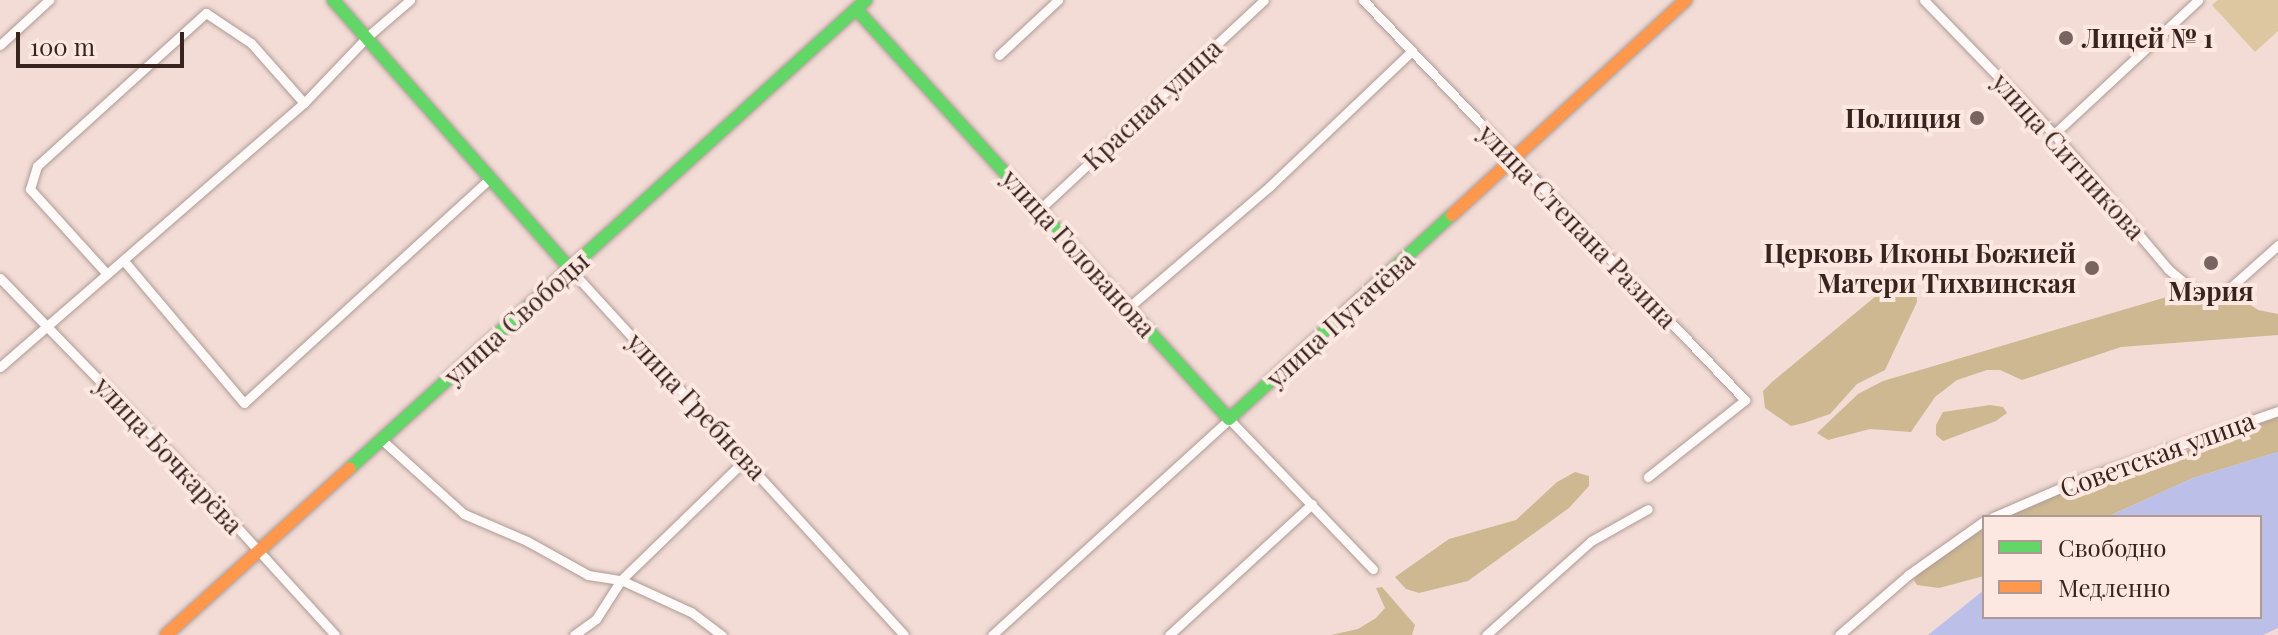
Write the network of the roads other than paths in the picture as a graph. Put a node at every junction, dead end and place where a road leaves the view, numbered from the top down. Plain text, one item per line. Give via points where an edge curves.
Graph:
1 (49, 0) edge
2 (333, 0) edge
3 (410, 0) edge
4 (1058, 0) edge
5 (1264, 0) edge
6 (1363, 0) edge
7 (1686, 0) edge
8 (1924, 0) edge
9 (2198, 0) edge
10 (857, 3) edge
11 (367, 37) junction
12 (0, 45) edge
13 (1412, 51) junction
14 (999, 55) dead end
15 (304, 103) junction
16 (2054, 134) junction
17 (1515, 160) junction
18 (490, 178) junction
19 (1040, 209) junction
20 (2278, 245) edge
21 (124, 261) junction
22 (570, 269) junction
23 (107, 274) junction
24 (0, 278) edge
25 (1129, 307) junction
26 (45, 325) junction
27 (0, 367) edge
28 (2278, 411) edge
29 (1229, 419) junction
30 (382, 440) junction
31 (746, 459) junction
32 (1648, 477) dead end
33 (1312, 504) junction
34 (1648, 509) dead end
35 (1998, 515) edge
36 (1982, 522) edge
37 (259, 551) junction
38 (1373, 569) dead end
39 (621, 580) junction
40 (166, 635) edge
41 (335, 635) edge
42 (574, 635) edge
43 (722, 635) edge
44 (904, 635) edge
45 (992, 635) edge
46 (1169, 635) edge
47 (1486, 635) edge
48 (1839, 635) edge

1 - 12 street
2 - 11 street, улица Гребнева
3 - 11 street
4 - 14 street
5 - 19 street, Красная улица
6 - 13 street, улица Степана Разина
7 - 17 street, улица Пугачёва
8 - 16 street, улица Ситникова
9 - 16 street
10 - 19 street, улица Голованова
10 - 22 street, улица Свободы
11 - 15 street
11 - 18 street, улица Гребнева
13 - 17 street, улица Степана Разина
13 - 25 street via 1270,186
15 - 21 street
15 - 23 street via 251,43 206,13 37,166 30,189
16 - 20 street, улица Ситникова via 2168,269 2195,292 2223,294
17 - 29 street, улица Пугачёва
17 - 32 street, улица Степана Разина via 1745,400
18 - 21 street via 244,403
18 - 22 street, улица Гребнева
19 - 25 street, улица Голованова
21 - 23 street
22 - 30 street, улица Свободы
22 - 31 street, улица Гребнева
23 - 26 street
24 - 26 street, улица Бочкарёва
25 - 29 street, улица Голованова
26 - 27 street
26 - 37 street, улица Бочкарёва
28 - 35 street, Советская улица via 2074,482
29 - 33 street, улица Голованова
29 - 45 street, улица Пугачёва
30 - 37 street, улица Свободы
30 - 39 street via 464,514 588,575
31 - 39 street
31 - 44 street, улица Гребнева
33 - 38 street, улица Голованова
33 - 46 street
34 - 47 street via 1591,541
36 - 48 street via 1908,575
37 - 40 street, улица Свободы
37 - 41 street, улица Бочкарёва
39 - 42 street via 596,619
39 - 43 street via 691,612

